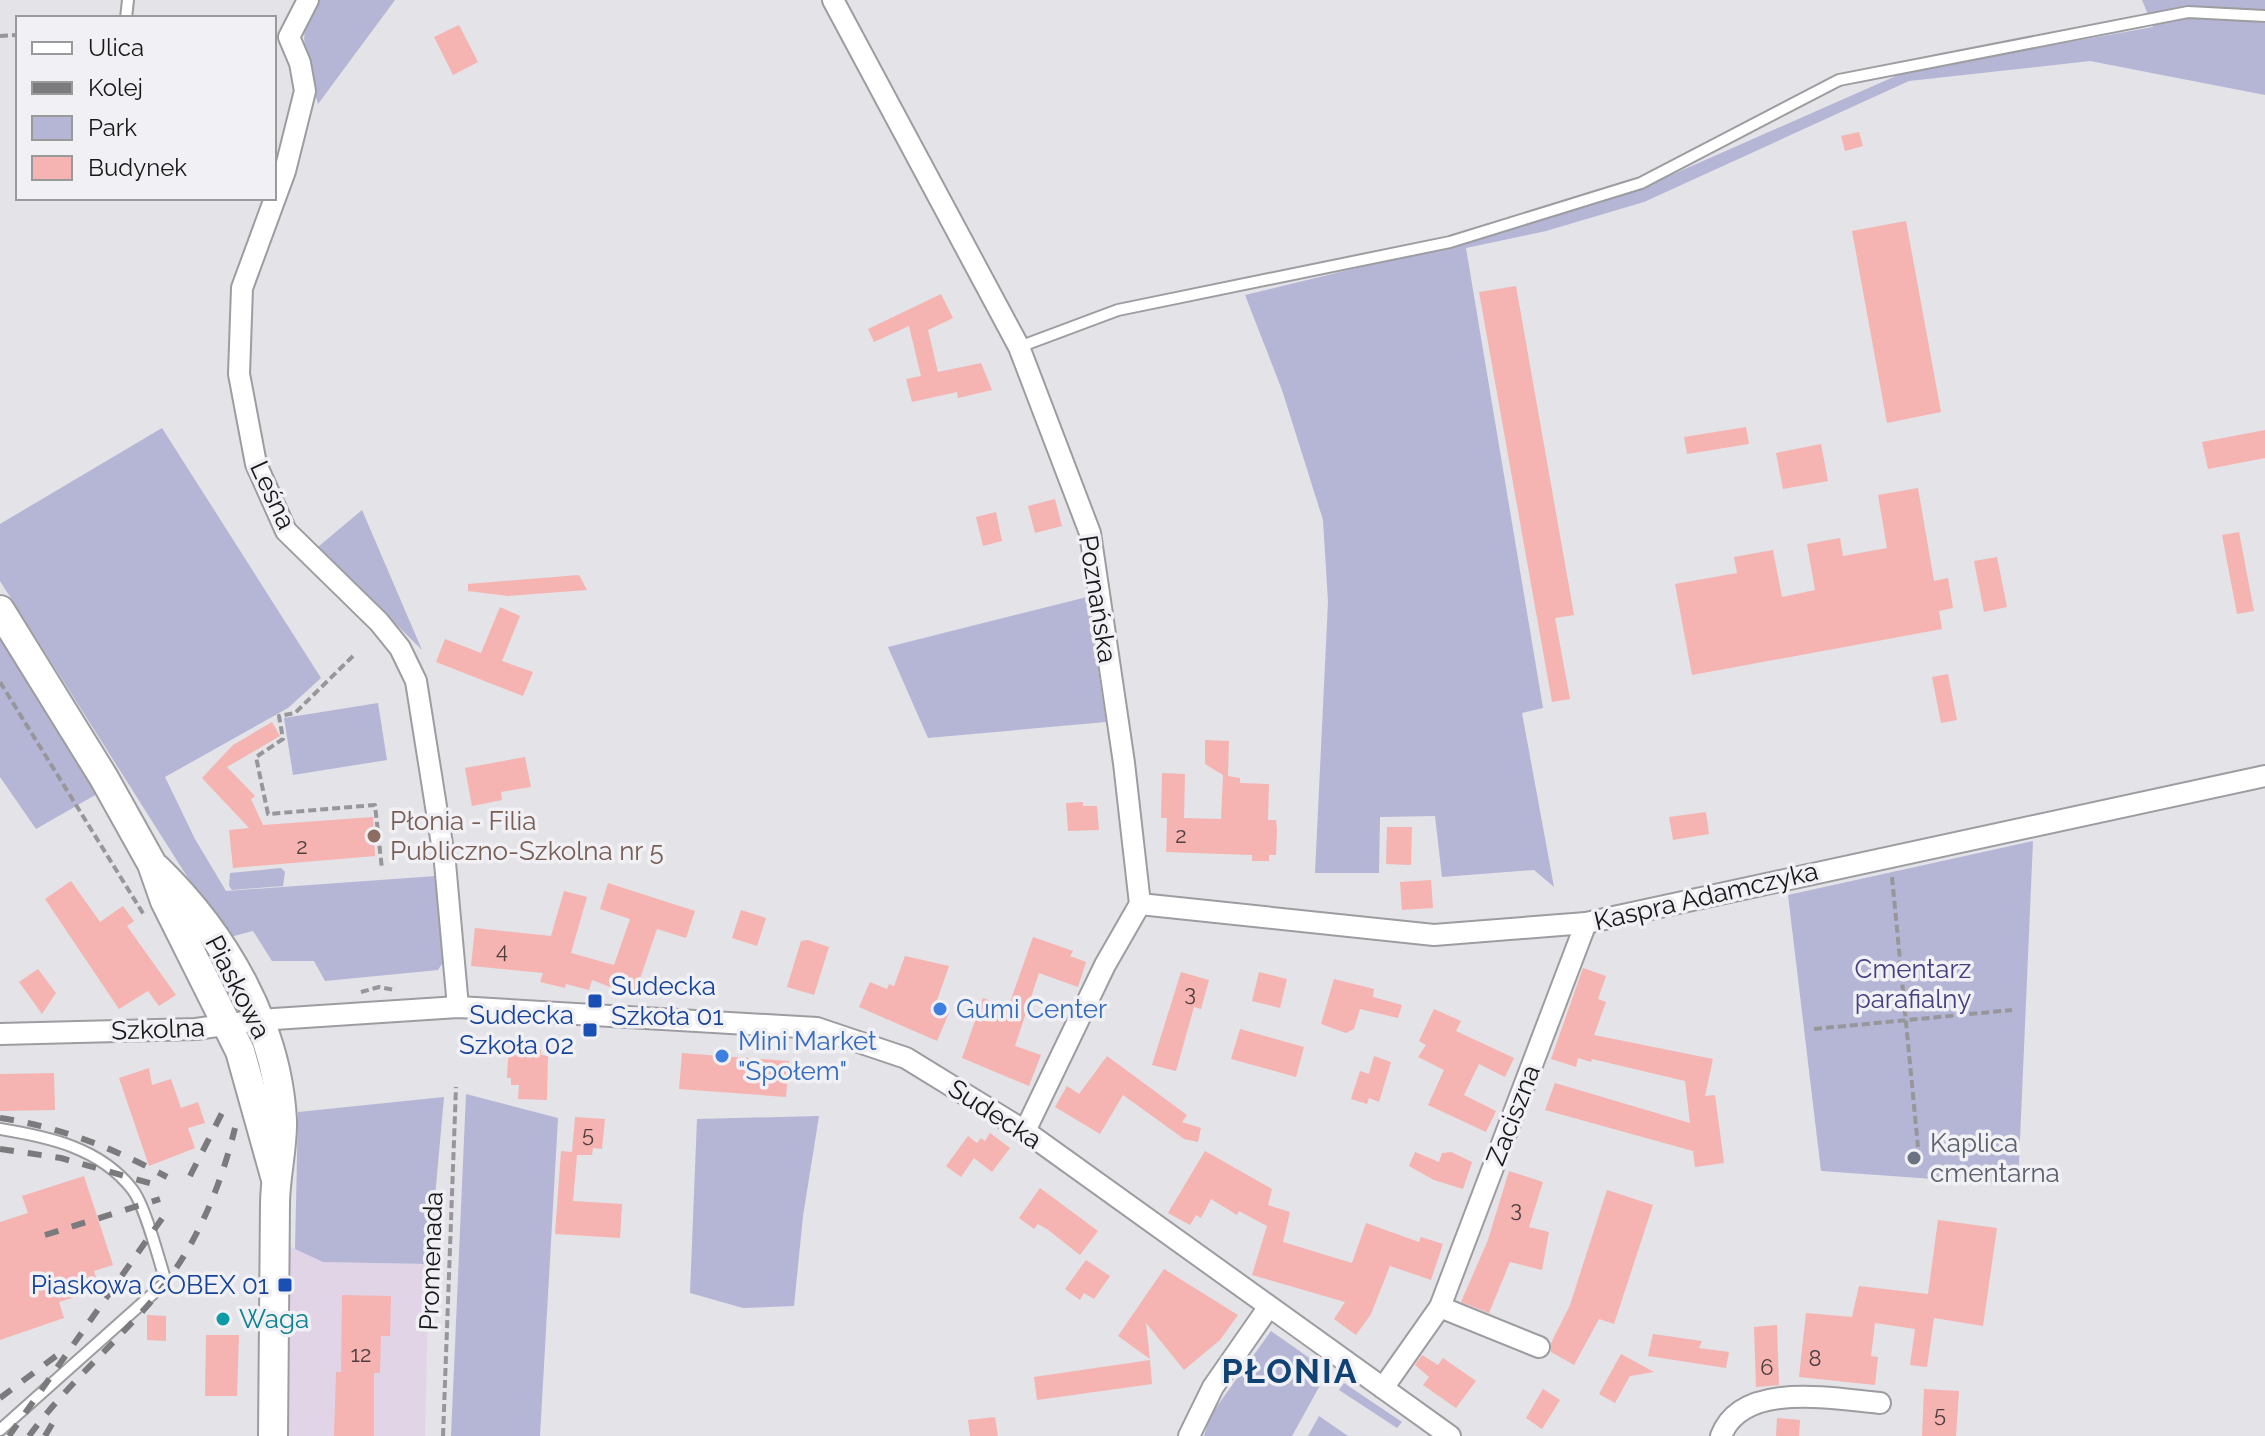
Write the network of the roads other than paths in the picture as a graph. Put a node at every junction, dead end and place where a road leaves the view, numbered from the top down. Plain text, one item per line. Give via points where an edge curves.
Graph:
1 (308, 0) edge
2 (833, 0) edge
3 (2265, 16) edge
4 (282, 37) edge
5 (276, 195) edge
6 (274, 200) edge
7 (1019, 347) junction
8 (0, 610) edge
9 (2265, 776) edge
10 (152, 864) junction
11 (1140, 904) junction
12 (1586, 923) junction
13 (458, 1007) junction
14 (259, 1020) junction
15 (229, 1025) junction
16 (0, 1034) edge
17 (0, 1129) edge
18 (1025, 1131) junction
19 (275, 1176) junction
20 (1440, 1307) junction
21 (1268, 1308) junction
22 (1539, 1347) dead end
23 (1383, 1388) junction
24 (1880, 1403) dead end
25 (0, 1430) edge
26 (273, 1436) edge
27 (1189, 1436) edge
28 (1450, 1436) edge
29 (1721, 1436) edge

1 - 4 street, Leśna
2 - 7 street, Poznańska
3 - 7 lane via 2188,12 1839,80 1641,183 1450,242 1118,310
4 - 5 street, Leśna via 300,63 305,91
6 - 13 street, Leśna via 242,288 239,374 256,464 286,531 379,622 416,681 445,863
7 - 11 street, Poznańska via 1090,533
8 - 10 main road, Piaskowa
9 - 12 street, Kaspra Adamczyka
10 - 14 main road, Piaskowa via 201,916
10 - 15 main road, Piaskowa via 165,901
11 - 12 street, Kaspra Adamczyka via 1434,935
11 - 18 street
12 - 20 street, Zaciszna
13 - 14 street, Szkolna
13 - 18 street, Sudecka via 817,1028 906,1058
14 - 15 street, Szkolna
14 - 19 main road, Piaskowa via 271,1051 281,1108
15 - 16 street, Szkolna
15 - 19 main road, Piaskowa
17 - 25 lane via 53,1137 105,1162 134,1190 166,1282
18 - 21 street, Sudecka
19 - 26 main road, Piaskowa
20 - 22 street
20 - 23 street, Zaciszna
21 - 23 street, Sudecka
21 - 27 street via 1213,1387
23 - 28 street, Sudecka
24 - 29 street via 1771,1398 1743,1410 1726,1423

